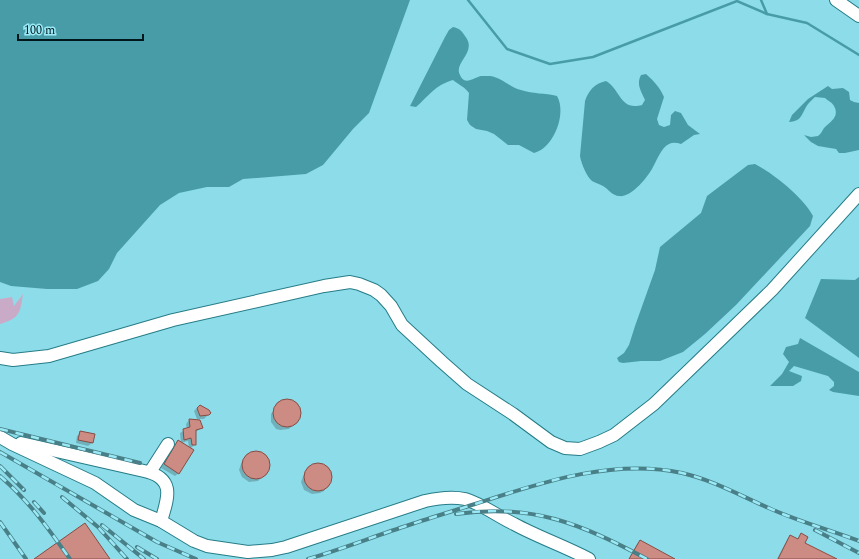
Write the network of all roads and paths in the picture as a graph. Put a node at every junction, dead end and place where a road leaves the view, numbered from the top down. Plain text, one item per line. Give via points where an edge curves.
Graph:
1 (836, 0) edge
2 (859, 16) edge
3 (859, 194) edge
4 (0, 358) edge
5 (5, 440) edge
6 (168, 444) dead end
7 (150, 472) junction
8 (161, 521) junction
9 (589, 559) edge

1 - 2 lane
3 - 4 lane via 772,290 654,404 614,435 580,449 565,448 551,442 467,384 402,325 381,295 350,282 173,320 49,356 13,360
5 - 7 lane
5 - 8 lane via 95,483 134,510
6 - 7 lane
7 - 8 lane via 160,478 168,494
8 - 9 lane via 207,546 232,551 260,552 286,547 425,500 456,497 476,503 514,525

